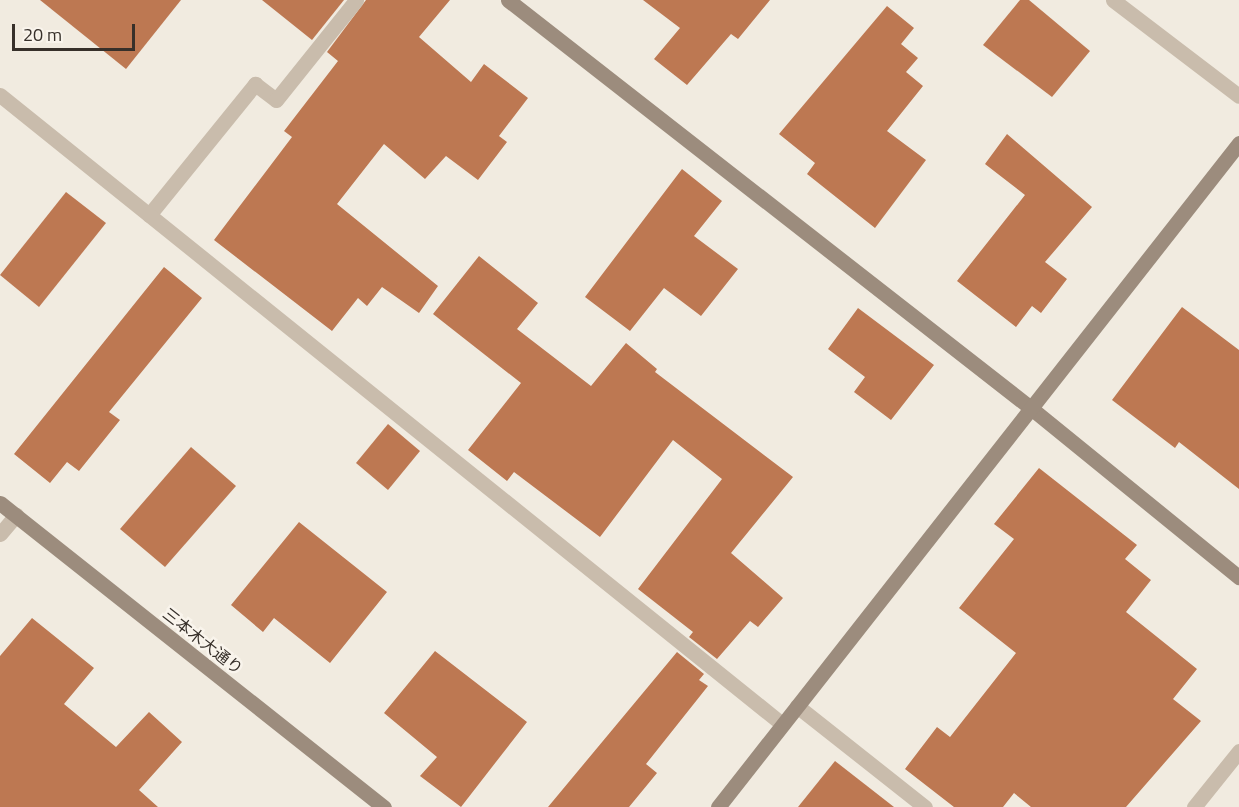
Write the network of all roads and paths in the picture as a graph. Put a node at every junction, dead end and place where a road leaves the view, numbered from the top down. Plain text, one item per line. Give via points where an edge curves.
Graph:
1 (356, 0) edge
2 (508, 0) edge
3 (1113, 0) edge
4 (0, 95) edge
5 (1239, 96) edge
6 (1239, 143) edge
7 (149, 215) junction
8 (1032, 409) junction
9 (0, 503) edge
10 (15, 515) junction
11 (0, 534) edge
12 (1239, 577) edge
13 (797, 706) junction
14 (782, 724) junction
15 (1239, 751) edge
16 (384, 807) edge
17 (718, 807) edge
18 (925, 807) edge
19 (1194, 807) edge

1 - 7 street via 276,100 255,84
2 - 8 street
3 - 5 street
4 - 7 street
6 - 8 street
7 - 14 street
8 - 12 street
8 - 13 street
9 - 10 street, 三本木大通り
10 - 11 street
10 - 16 street, 三本木大通り
13 - 14 street
13 - 18 street
14 - 17 street
15 - 19 street

